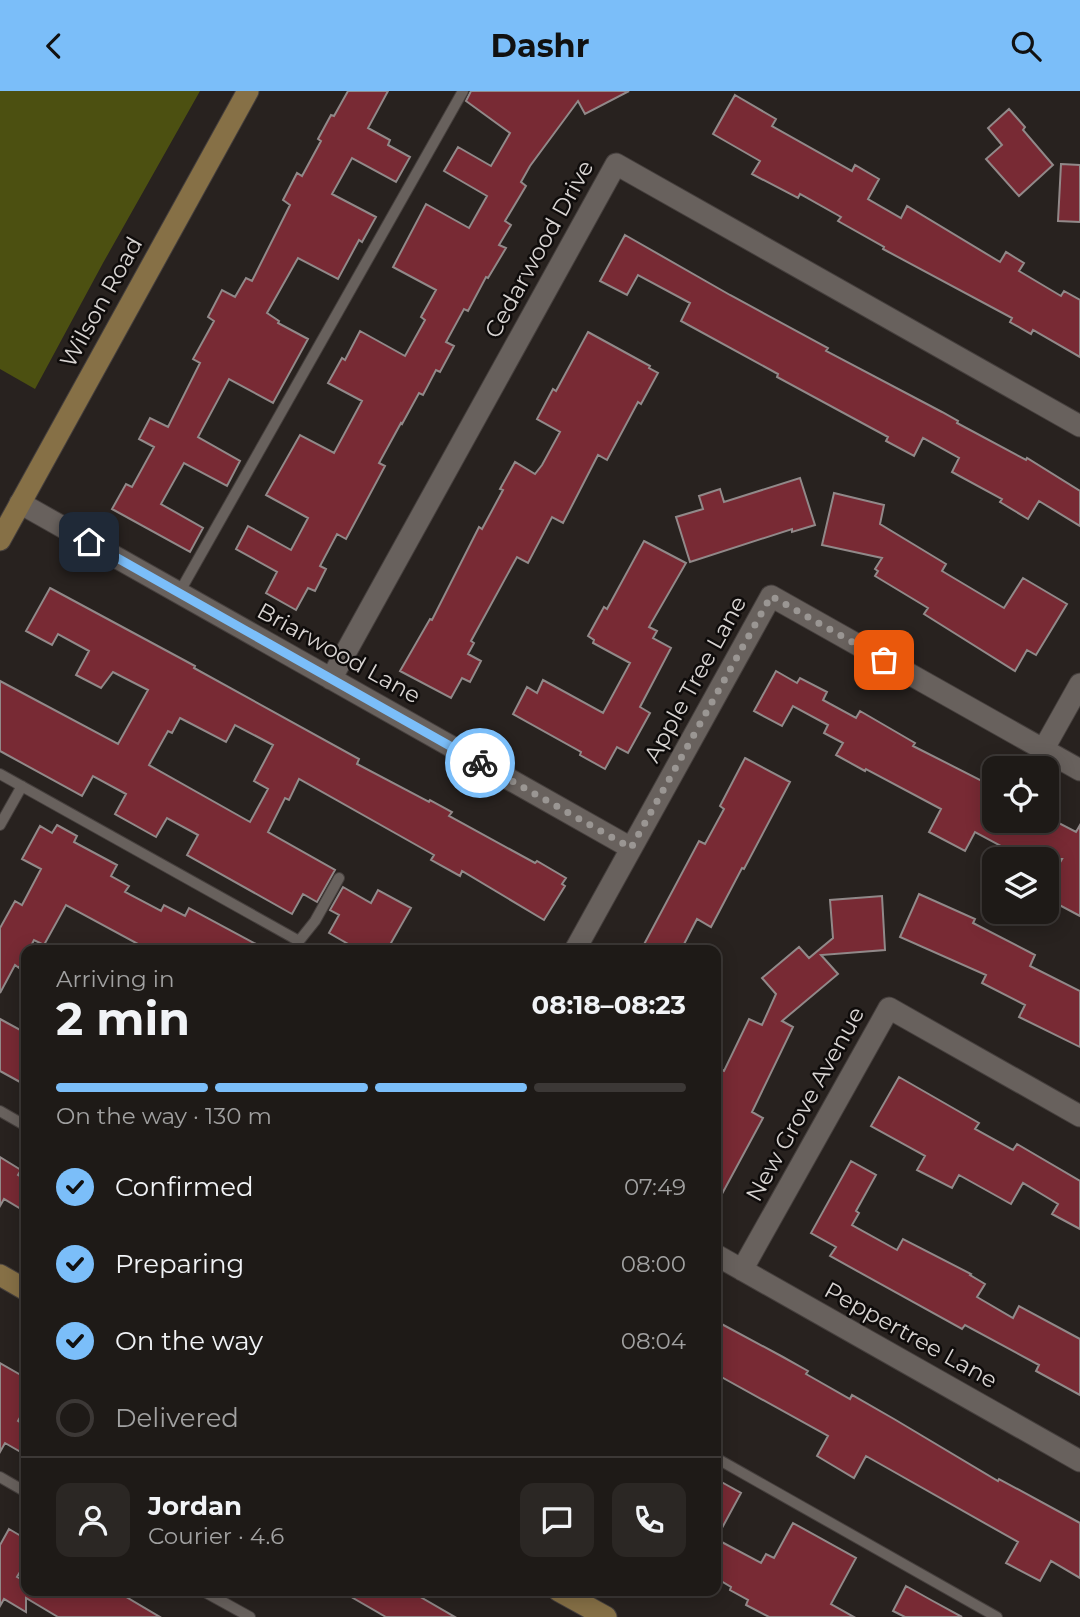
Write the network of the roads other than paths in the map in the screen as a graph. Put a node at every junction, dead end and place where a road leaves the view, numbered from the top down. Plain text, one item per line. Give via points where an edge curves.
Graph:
1 (248, 91) edge
2 (463, 91) edge
3 (1080, 426) edge
4 (20, 503) junction
5 (0, 540) edge
6 (179, 593) junction
7 (331, 679) junction
8 (1080, 684) edge
9 (1044, 750) junction
10 (1080, 771) edge
11 (0, 774) edge
12 (22, 786) junction
13 (0, 825) edge
14 (631, 848) junction
15 (339, 878) dead end
16 (295, 945) edge
17 (298, 945) edge
18 (578, 945) edge
19 (0, 1111) edge
20 (1080, 1116) edge
21 (21, 1123) edge
22 (721, 1258) edge
23 (742, 1270) junction
24 (0, 1275) edge
25 (21, 1287) edge
26 (721, 1461) edge
27 (1080, 1461) edge
28 (0, 1477) edge
29 (21, 1489) edge
30 (212, 1596) edge
31 (568, 1596) edge
32 (250, 1617) edge
33 (606, 1617) edge
34 (997, 1617) edge

1 - 4 street, Wilson Road
2 - 6 lane
3 - 7 street, Cedarwood Drive via 616,164
4 - 5 street, Wilson Road
4 - 6 street, Briarwood Lane
6 - 7 street, Briarwood Lane
7 - 14 street, Briarwood Lane
8 - 9 street
9 - 10 street, Apple Tree Lane
9 - 14 street, Apple Tree Lane via 771,596
11 - 12 lane
12 - 13 lane
12 - 16 lane
14 - 18 street, Apple Tree Lane
15 - 17 lane
19 - 21 lane
20 - 23 street, New Grove Avenue via 889,1008
22 - 23 street, Peppertree Lane
23 - 27 street, Peppertree Lane
24 - 25 street
26 - 34 lane
28 - 29 lane
30 - 32 lane
31 - 33 street

